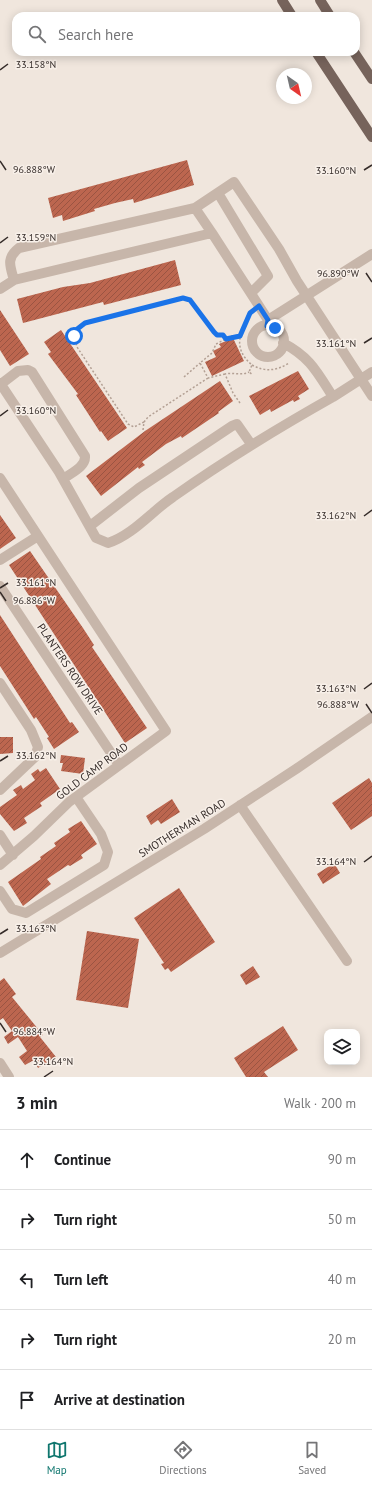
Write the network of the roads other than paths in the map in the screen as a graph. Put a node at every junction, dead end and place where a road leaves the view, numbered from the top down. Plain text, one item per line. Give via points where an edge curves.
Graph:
1 (282, 0) edge
2 (320, 0) edge
3 (290, 12) edge
4 (328, 12) edge
5 (319, 56) edge
6 (357, 56) edge
7 (371, 76) edge
8 (372, 137) edge
9 (218, 193) junction
10 (195, 208) junction
11 (212, 233) junction
12 (372, 254) edge
13 (14, 280) junction
14 (0, 289) edge
15 (251, 293) junction
16 (306, 296) junction
17 (268, 323) junction
18 (283, 343) junction
19 (372, 372) edge
20 (361, 379) junction
21 (0, 383) edge
22 (333, 396) junction
23 (372, 396) edge
24 (251, 444) junction
25 (0, 478) edge
26 (63, 479) junction
27 (90, 526) junction
28 (38, 536) junction
29 (0, 560) edge
30 (0, 586) edge
31 (0, 683) edge
32 (372, 717) edge
33 (119, 765) junction
34 (0, 790) edge
35 (76, 797) junction
36 (240, 805) junction
37 (0, 835) edge
38 (13, 855) junction
39 (0, 865) edge
40 (0, 891) edge
41 (0, 953) edge
42 (347, 961) dead end
43 (0, 1063) edge
44 (9, 1077) edge

1 - 3 main road
2 - 4 main road
5 - 8 main road
6 - 7 main road
9 - 10 street
9 - 15 street via 268,276
9 - 16 street via 234,182 279,249
10 - 11 street
10 - 13 street via 19,248 10,257 9,264
11 - 13 street
11 - 15 street
12 - 16 street
13 - 14 street
15 - 17 street
16 - 17 street
16 - 20 street
17 - 18 street via 279,330
17 - 18 street via 258,329 253,336 252,344 256,352 264,357 273,356 280,351
18 - 22 street via 300,352 315,368
19 - 20 street
20 - 22 street
20 - 23 street
21 - 26 street
21 - 26 street via 18,371 32,372 86,459 81,466
22 - 24 street
24 - 27 street via 171,498 115,541 102,542 96,538
24 - 27 street via 237,424 232,426 139,488
25 - 28 street
26 - 27 street
28 - 29 street
28 - 33 street, GOLD CAMP ROAD via 166,731
30 - 33 street, PLANTERS ROW DRIVE
31 - 34 street via 31,730 38,747 35,757
32 - 36 street, SMOTHERMAN ROAD
33 - 35 street, GOLD CAMP ROAD
35 - 38 street, GOLD CAMP ROAD
35 - 40 street via 101,834 108,852 104,865 26,913 12,908
36 - 41 street, SMOTHERMAN ROAD
36 - 42 street
37 - 38 street
38 - 39 street, GOLD CAMP ROAD
43 - 44 street

